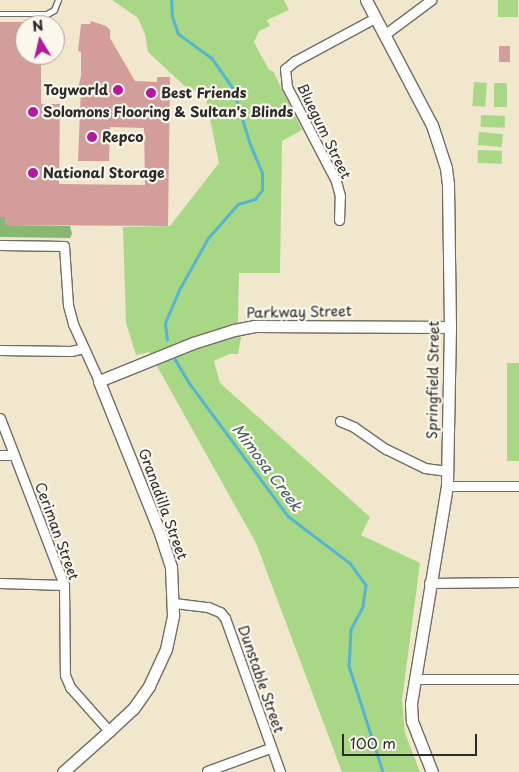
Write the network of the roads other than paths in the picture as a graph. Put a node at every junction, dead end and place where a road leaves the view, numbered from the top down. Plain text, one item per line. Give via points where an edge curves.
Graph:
1 (58, 0) edge
2 (366, 0) edge
3 (431, 0) edge
4 (0, 14) edge
5 (375, 18) junction
6 (384, 35) junction
7 (339, 220) dead end
8 (0, 245) edge
9 (450, 327) junction
10 (84, 348) junction
11 (0, 350) edge
12 (99, 381) junction
13 (0, 418) edge
14 (340, 421) dead end
15 (0, 455) edge
16 (14, 455) junction
17 (447, 471) junction
18 (446, 486) junction
19 (519, 486) edge
20 (430, 582) junction
21 (519, 582) edge
22 (0, 583) edge
23 (64, 585) junction
24 (174, 603) junction
25 (415, 678) junction
26 (519, 680) edge
27 (109, 731) junction
28 (270, 748) junction
29 (207, 771) edge
30 (62, 772) edge
31 (280, 772) edge
32 (432, 772) edge

1 - 4 lane via 54,10 47,14
2 - 5 street, Springfield Street
3 - 6 street
5 - 6 street, Springfield Street
5 - 7 street, Bluegum Street via 285,69 287,87 336,181 340,196
6 - 9 street, Springfield Street via 432,126 446,168
8 - 10 street, Granadilla Street via 64,246 68,305
9 - 12 street, Parkway Street via 255,326 193,343
9 - 17 street, Springfield Street
10 - 11 street via 71,351
10 - 12 street, Granadilla Street
12 - 24 street, Granadilla Street via 160,533 171,567
13 - 16 street, Ceriman Street
14 - 17 street via 425,468
15 - 16 street
16 - 23 street, Ceriman Street
17 - 18 street, Springfield Street
18 - 19 street
18 - 20 street, Springfield Street
20 - 21 street
20 - 25 street, Springfield Street
22 - 23 street
23 - 27 street, Ceriman Street via 65,675 70,687
24 - 27 street, Granadilla Street via 169,638 157,673 133,708
24 - 28 street, Dunstable Street via 208,606 225,618
25 - 26 street
25 - 32 street, Springfield Street via 412,721
27 - 30 street, Granadilla Street
28 - 29 street
28 - 31 street, Dunstable Street

